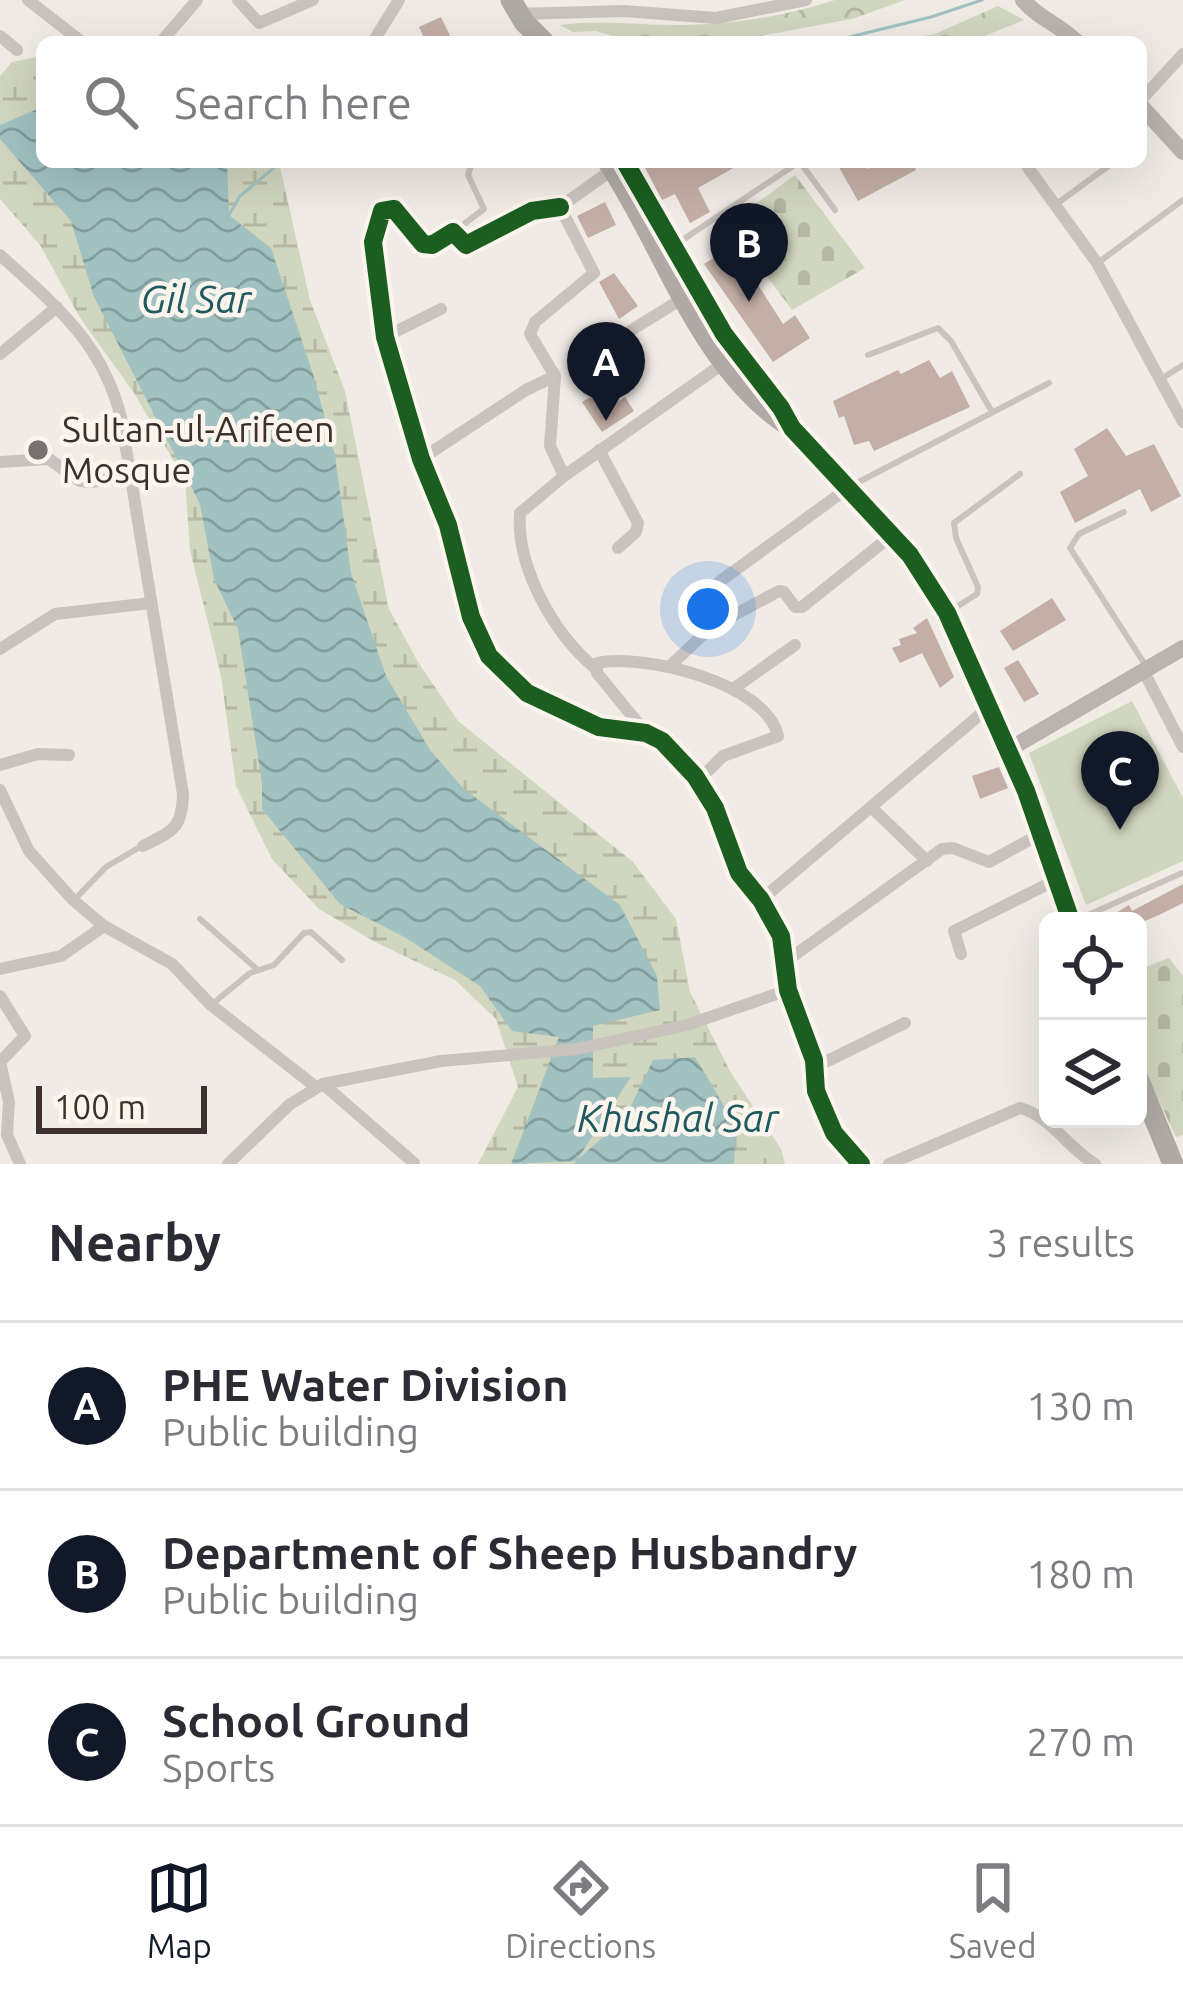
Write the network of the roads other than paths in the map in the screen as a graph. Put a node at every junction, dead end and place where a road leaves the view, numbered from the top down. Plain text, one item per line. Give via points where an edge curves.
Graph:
1 (28, 0) edge
2 (197, 0) edge
3 (238, 0) edge
4 (313, 0) edge
5 (399, 0) edge
6 (806, 0) edge
7 (1023, 0) edge
8 (788, 2) edge
9 (1049, 11) edge
10 (527, 28) edge
11 (0, 36) edge
12 (74, 36) edge
13 (166, 36) edge
14 (377, 36) edge
15 (1072, 36) edge
16 (17, 50) dead end
17 (1183, 54) edge
18 (1147, 96) edge
19 (1147, 110) edge
20 (1183, 152) edge
21 (470, 168) edge
22 (613, 168) edge
23 (620, 168) edge
24 (791, 168) edge
25 (804, 168) edge
26 (1028, 168) edge
27 (1106, 168) edge
28 (1183, 200) edge
29 (1055, 206) junction
30 (560, 207) junction
31 (835, 210) dead end
32 (453, 232) junction
33 (666, 250) junction
34 (0, 255) edge
35 (1096, 263) junction
36 (685, 297) junction
37 (57, 307) junction
38 (441, 309) dead end
39 (385, 337) junction
40 (0, 354) edge
41 (868, 356) dead end
42 (724, 363) junction
43 (1183, 365) edge
44 (555, 376) junction
45 (1161, 379) junction
46 (607, 381) dead end
47 (1049, 383) dead end
48 (992, 412) junction
49 (1183, 422) edge
50 (792, 428) junction
51 (599, 451) junction
52 (421, 459) junction
53 (0, 462) edge
54 (1020, 474) dead end
55 (564, 476) junction
56 (132, 477) junction
57 (848, 488) junction
58 (1124, 512) dead end
59 (891, 536) junction
60 (618, 548) dead end
61 (693, 601) dead end
62 (151, 604) junction
63 (947, 613) junction
64 (795, 646) dead end
65 (1183, 648) edge
66 (0, 649) edge
67 (594, 667) junction
68 (669, 667) junction
69 (1146, 670) junction
70 (733, 689) junction
71 (989, 707) junction
72 (646, 733) junction
73 (1183, 747) edge
74 (1008, 750) junction
75 (68, 755) dead end
76 (0, 765) edge
77 (698, 781) junction
78 (0, 790) edge
79 (872, 808) junction
80 (1042, 833) junction
81 (142, 846) joint
82 (927, 861) junction
83 (1182, 873) edge
84 (1056, 880) junction
85 (761, 900) junction
86 (73, 901) junction
87 (1068, 912) edge
88 (1093, 912) edge
89 (200, 919) dead end
90 (104, 926) junction
91 (961, 954) dead end
92 (342, 959) dead end
93 (785, 962) junction
94 (0, 969) edge
95 (258, 970) junction
96 (788, 991) junction
97 (0, 996) edge
98 (211, 1006) junction
99 (905, 1023) dead end
100 (814, 1067) junction
101 (320, 1086) junction
102 (1147, 1100) edge
103 (1145, 1128) edge
104 (3, 1136) edge
105 (414, 1163) edge
106 (20, 1164) edge
107 (228, 1164) edge
108 (861, 1164) edge
109 (889, 1164) edge
110 (1095, 1164) edge
111 (1160, 1164) edge
112 (1173, 1164) edge

1 - 12 street
2 - 13 street
3 - 4 street via 259,23
5 - 14 street
6 - 8 street
7 - 9 main road
8 - 10 street via 716,18 624,11
9 - 15 main road
11 - 16 street
17 - 18 street
19 - 20 main road
21 - 32 lane via 484,209
22 - 30 street
23 - 33 highway
24 - 33 lane
25 - 31 lane
26 - 29 street
27 - 29 lane
28 - 35 lane
29 - 35 street
30 - 32 street via 532,212 470,245
30 - 44 street via 594,273 532,328
32 - 39 street via 428,246 394,208 382,211 373,242
33 - 36 highway
33 - 50 highway
34 - 37 street
35 - 45 street
36 - 42 highway
36 - 46 street via 608,344
37 - 40 street
37 - 56 street via 110,378
38 - 39 street
39 - 52 street
41 - 48 lane via 938,328
42 - 50 highway
42 - 51 street
43 - 45 lane
44 - 52 street
44 - 55 street via 550,446
45 - 49 street
47 - 48 lane
48 - 57 lane
50 - 57 highway
51 - 55 street
51 - 60 street via 638,523
52 - 72 street via 471,617 500,670 585,722
53 - 56 street via 49,459 80,481
54 - 63 lane via 954,523 978,587
55 - 67 street via 519,520 553,624
56 - 62 street
57 - 59 highway
57 - 61 street
58 - 69 lane via 1079,534 1070,548
59 - 63 highway
59 - 68 street via 802,607 779,591 710,628
62 - 66 street via 55,614
62 - 81 street via 182,810 176,827
63 - 71 highway
64 - 70 street
65 - 69 main road
67 - 68 street
67 - 72 street
68 - 70 street
69 - 73 street
69 - 74 main road
70 - 77 street via 779,733 723,756
71 - 74 highway
71 - 79 street
72 - 77 street
74 - 80 highway
75 - 76 street
77 - 85 street via 739,873
78 - 86 street via 29,851
79 - 82 street
79 - 85 street
80 - 82 street via 989,862 947,848
80 - 84 highway
81 - 86 lane
82 - 93 street
83 - 88 lane
84 - 87 highway
84 - 91 street via 954,931
85 - 93 street
86 - 90 street
89 - 95 lane
90 - 94 street via 61,956
90 - 98 street via 172,964
92 - 95 lane via 308,932
93 - 96 street
95 - 98 lane
96 - 100 street
96 - 101 street via 687,1025 570,1050 441,1061
97 - 104 street via 25,1036 0,1062 9,1102
98 - 101 street
99 - 100 street
100 - 108 street via 824,1112
101 - 105 street
101 - 107 street
102 - 112 highway
103 - 111 highway
104 - 106 street
109 - 110 street via 1020,1108

